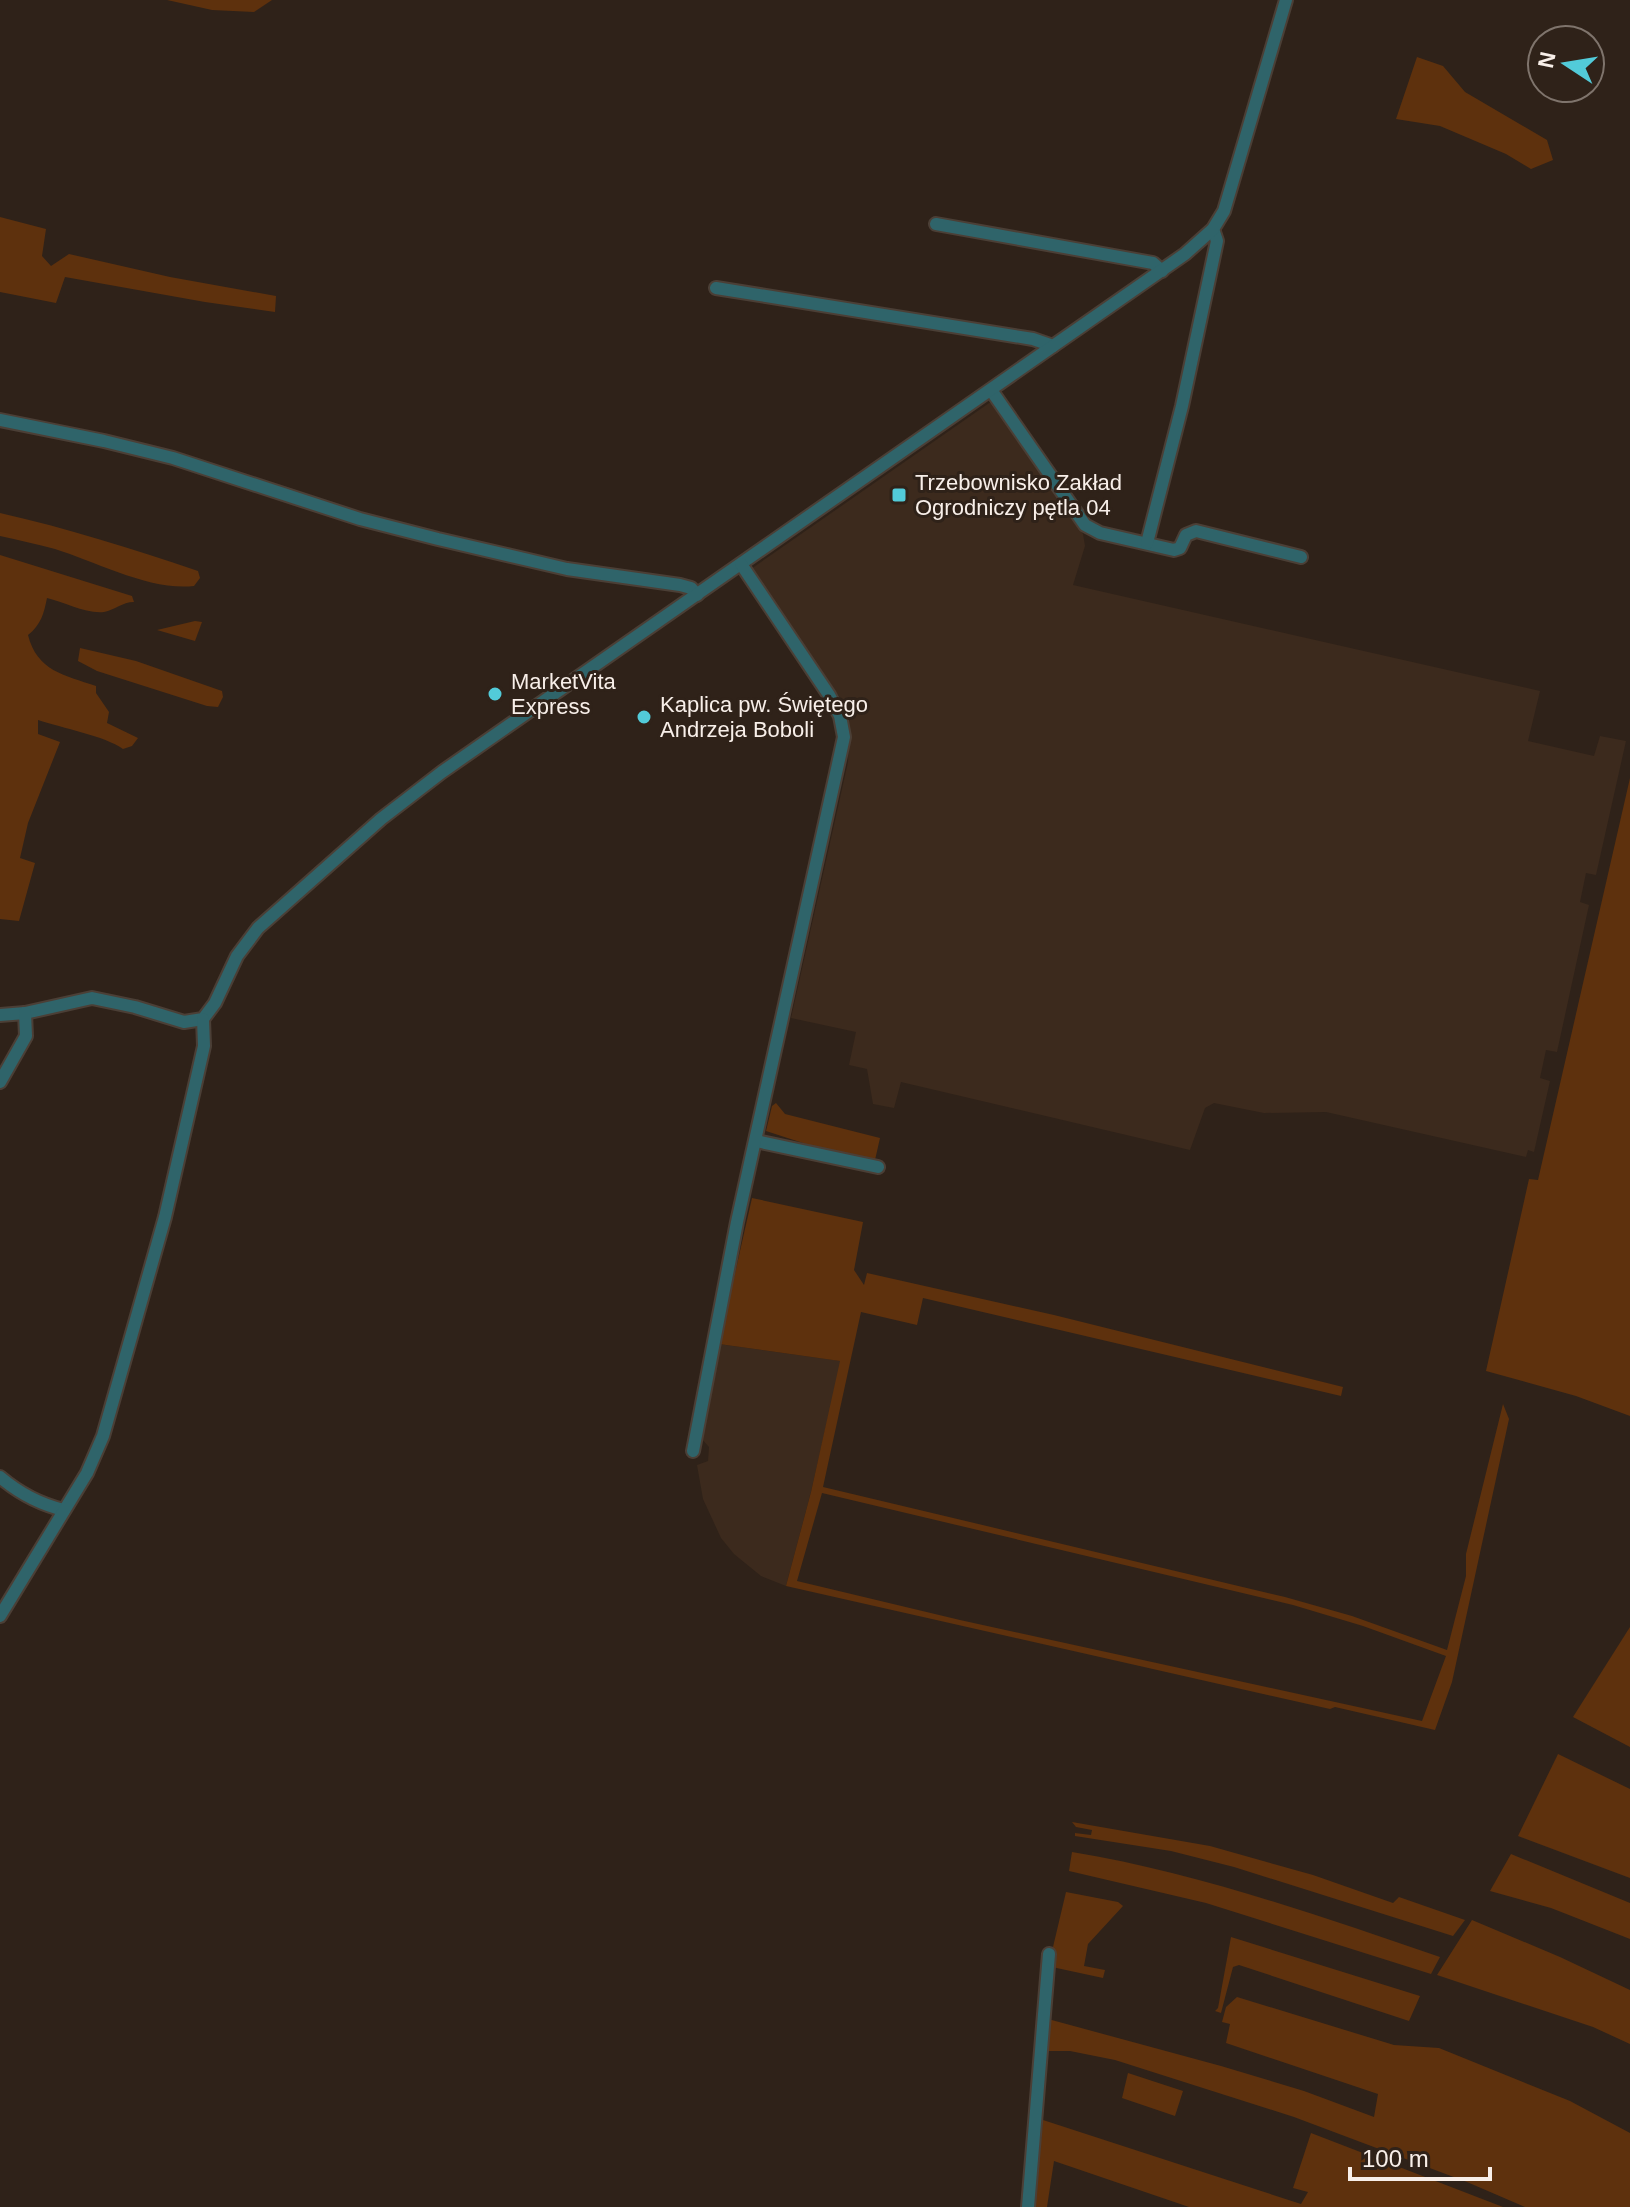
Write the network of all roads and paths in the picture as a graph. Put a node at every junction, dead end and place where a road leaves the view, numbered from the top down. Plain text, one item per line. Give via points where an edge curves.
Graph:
1 (1286, 0) edge
2 (936, 224) dead end
3 (1213, 229) junction
4 (1162, 271) junction
5 (716, 288) dead end
6 (1053, 346) junction
7 (991, 390) junction
8 (0, 420) edge
9 (1147, 543) junction
10 (1301, 557) dead end
11 (741, 564) junction
12 (697, 595) junction
13 (25, 1013) junction
14 (0, 1015) edge
15 (203, 1019) junction
16 (0, 1082) edge
17 (756, 1141) junction
18 (878, 1167) dead end
19 (693, 1451) dead end
20 (0, 1477) edge
21 (64, 1510) junction
22 (0, 1616) edge
23 (1049, 1954) dead end
24 (1028, 2207) edge

1 - 3 street via 1235,179
2 - 4 street via 1153,263
3 - 4 street
3 - 9 street via 1217,241
4 - 6 street
5 - 6 street
6 - 7 street
7 - 9 street via 1085,525
7 - 11 street
8 - 12 street via 173,458 383,526 567,569 688,587
9 - 10 street via 1174,550 1196,531
11 - 12 street
11 - 17 street via 829,695 844,737
12 - 15 street via 442,772 330,863 258,928
13 - 14 street
13 - 15 street via 92,998 184,1022
13 - 16 street via 26,1036
15 - 21 street via 204,1046 154,1257 103,1436
17 - 18 street
17 - 19 street
20 - 21 street via 42,1505
21 - 22 street
23 - 24 street

